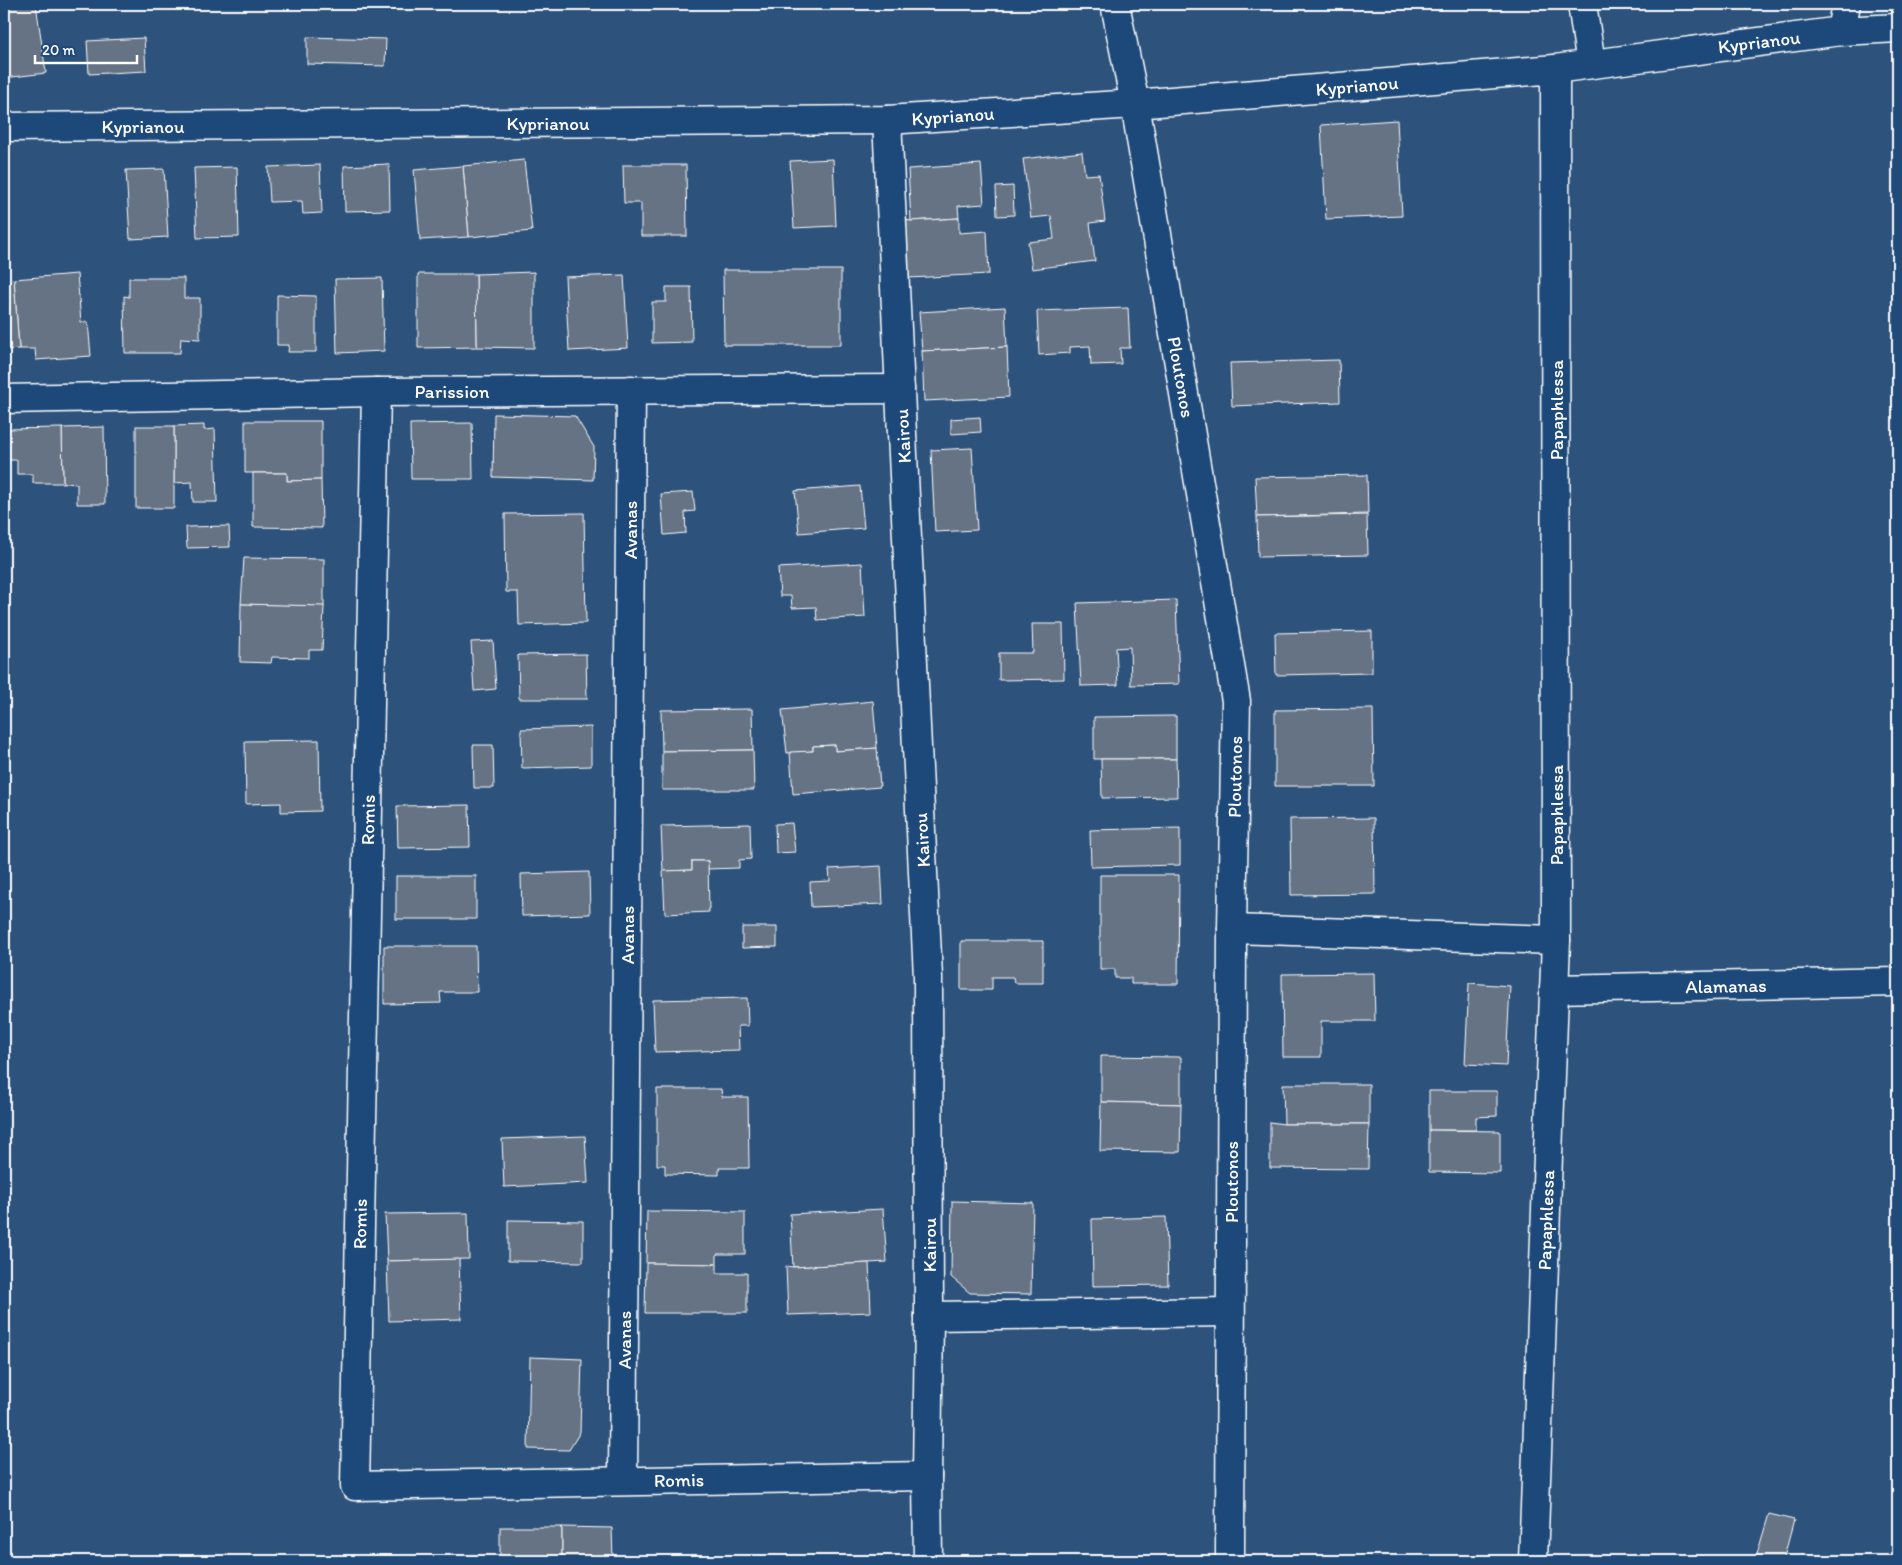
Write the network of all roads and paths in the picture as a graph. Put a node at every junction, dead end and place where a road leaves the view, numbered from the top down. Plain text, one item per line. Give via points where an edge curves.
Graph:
1 (1116, 4) edge
2 (1582, 4) edge
3 (1846, 4) edge
4 (1898, 28) edge
5 (1841, 31) junction
6 (1591, 64) junction
7 (1556, 69) junction
8 (1135, 104) junction
9 (887, 120) junction
10 (4, 127) edge
11 (900, 389) junction
12 (631, 390) junction
13 (376, 392) junction
14 (4, 399) edge
15 (1232, 929) junction
16 (1556, 940) junction
17 (1898, 982) edge
18 (1554, 989) junction
19 (1230, 1312) junction
20 (929, 1316) junction
21 (926, 1476) junction
22 (623, 1480) junction
23 (928, 1561) edge
24 (1230, 1561) edge
25 (1533, 1561) edge

1 - 8 street, Ploutonos
2 - 6 street
3 - 5 street
4 - 5 street, Kyprianou
5 - 6 street, Kyprianou
6 - 7 street, Kyprianou
7 - 8 street, Kyprianou
7 - 16 street, Papaphlessa
8 - 9 street, Kyprianou
8 - 15 street, Ploutonos via 1236,701
9 - 10 street, Kyprianou
9 - 11 street, Kairou
11 - 12 street, Parission
11 - 20 street, Kairou via 928,977
12 - 13 street, Parission
12 - 22 street, Avanas
13 - 14 street, Parission
13 - 22 street, Romis via 355,1486
15 - 16 street
15 - 19 street, Ploutonos
16 - 18 street, Papaphlessa
17 - 18 street, Alamanas
18 - 25 street, Papaphlessa
19 - 20 street
19 - 24 street, Ploutonos
20 - 21 street, Kairou
21 - 22 street, Romis
21 - 23 street, Kairou

